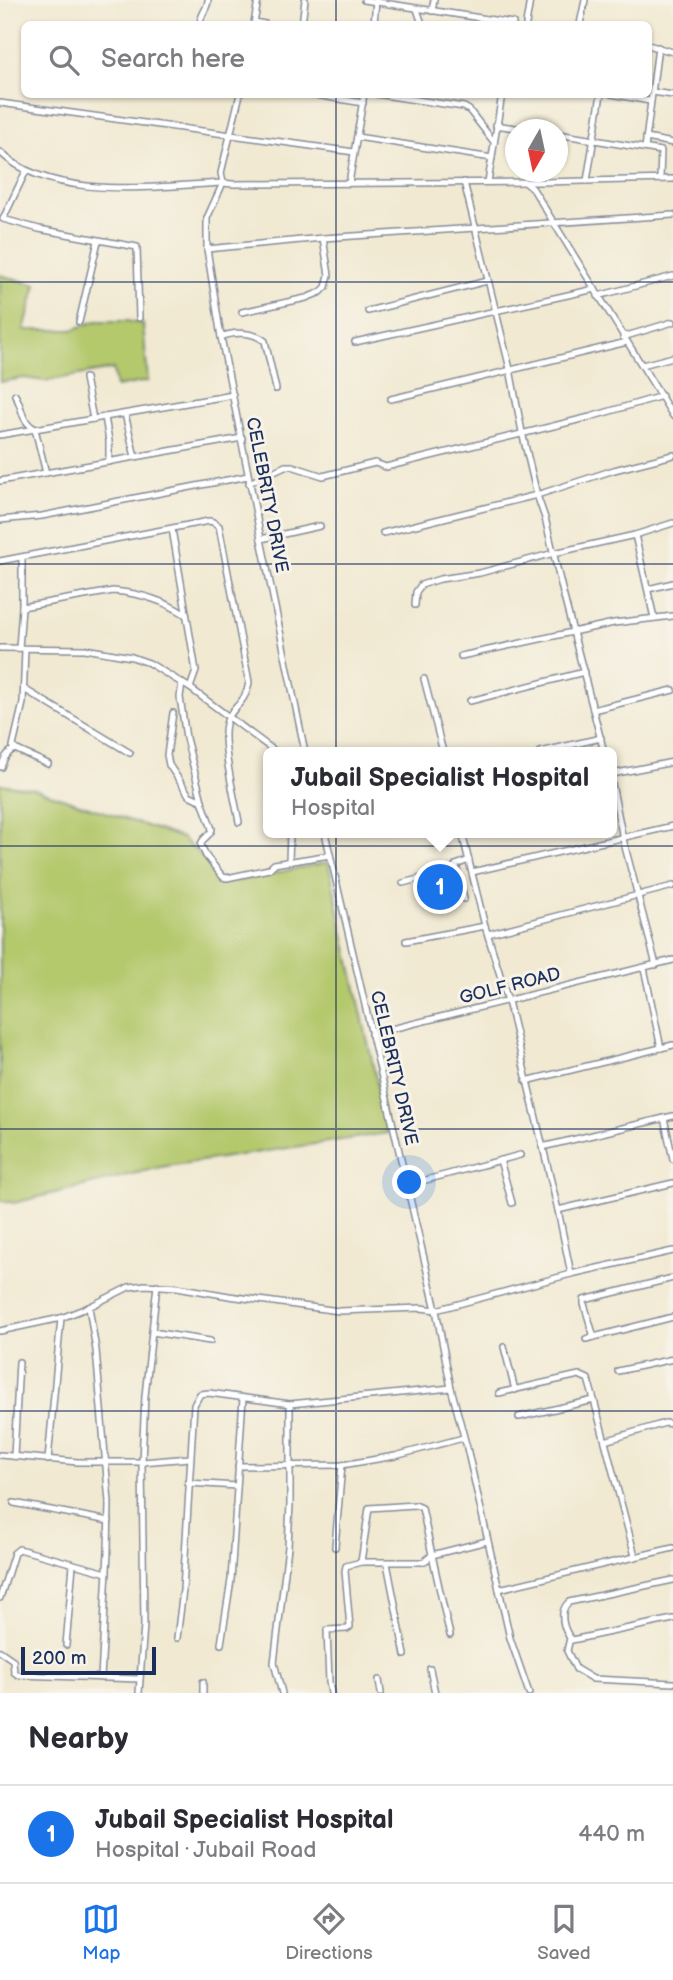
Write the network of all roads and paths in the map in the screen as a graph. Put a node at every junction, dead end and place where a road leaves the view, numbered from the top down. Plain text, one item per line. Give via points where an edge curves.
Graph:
1 (208, 0) edge
2 (258, 0) edge
3 (305, 0) edge
4 (364, 0) edge
5 (434, 0) edge
6 (530, 0) edge
7 (585, 0) edge
8 (376, 1) edge
9 (417, 9) junction
10 (432, 11) junction
11 (201, 21) edge
12 (254, 21) edge
13 (302, 21) edge
14 (374, 21) edge
15 (421, 21) edge
16 (494, 21) edge
17 (525, 21) edge
18 (581, 21) edge
19 (652, 46) edge
20 (658, 47) junction
21 (673, 52) edge
22 (652, 92) joint
23 (673, 95) edge
24 (239, 98) edge
25 (334, 98) edge
26 (364, 98) edge
27 (403, 98) edge
28 (501, 98) edge
29 (600, 98) edge
30 (633, 98) edge
31 (651, 98) edge
32 (650, 101) junction
33 (0, 103) edge
34 (363, 103) junction
35 (496, 125) junction
36 (505, 126) edge
37 (568, 135) edge
38 (230, 136) junction
39 (357, 137) junction
40 (646, 138) junction
41 (593, 139) junction
42 (494, 142) junction
43 (663, 142) junction
44 (673, 143) edge
45 (645, 148) junction
46 (661, 151) junction
47 (0, 152) edge
48 (354, 152) junction
49 (492, 158) junction
50 (26, 171) junction
51 (660, 179) junction
52 (673, 179) edge
53 (587, 181) junction
54 (464, 182) junction
55 (488, 182) junction
56 (223, 183) junction
57 (349, 183) junction
58 (525, 183) junction
59 (673, 215) edge
60 (2, 222) edge
61 (553, 223) junction
62 (476, 229) junction
63 (323, 238) junction
64 (98, 241) junction
65 (207, 248) junction
66 (673, 276) edge
67 (487, 281) junction
68 (596, 293) junction
69 (494, 310) junction
70 (368, 311) dead end
71 (242, 312) dead end
72 (139, 318) dead end
73 (79, 322) dead end
74 (673, 322) edge
75 (221, 337) junction
76 (625, 339) junction
77 (355, 342) dead end
78 (673, 357) edge
79 (642, 365) junction
80 (510, 369) junction
81 (85, 378) dead end
82 (276, 389) dead end
83 (15, 395) dead end
84 (233, 395) junction
85 (662, 396) junction
86 (391, 399) dead end
87 (125, 414) junction
88 (673, 416) edge
89 (105, 417) junction
90 (93, 419) junction
91 (35, 429) junction
92 (522, 432) junction
93 (0, 435) edge
94 (242, 438) junction
95 (673, 455) edge
96 (135, 457) junction
97 (109, 461) junction
98 (46, 473) junction
99 (248, 476) junction
100 (0, 481) edge
101 (249, 483) junction
102 (537, 495) junction
103 (0, 520) edge
104 (673, 523) edge
105 (320, 526) dead end
106 (172, 529) junction
107 (383, 533) dead end
108 (635, 535) junction
109 (261, 539) junction
110 (554, 553) junction
111 (23, 558) junction
112 (0, 561) edge
113 (673, 583) edge
114 (648, 589) junction
115 (415, 605) dead end
116 (22, 607) junction
117 (186, 615) junction
118 (673, 616) edge
119 (654, 618) junction
120 (572, 631) junction
121 (0, 648) edge
122 (22, 648) junction
123 (461, 656) dead end
124 (584, 672) junction
125 (424, 679) dead end
126 (182, 683) junction
127 (190, 688) junction
128 (24, 689) junction
129 (673, 690) edge
130 (470, 701) dead end
131 (593, 710) junction
132 (173, 713) dead end
133 (229, 716) junction
134 (601, 738) junction
135 (269, 747) edge
136 (305, 747) edge
137 (442, 747) edge
138 (562, 747) edge
139 (603, 747) edge
140 (15, 749) junction
141 (130, 753) dead end
142 (673, 762) edge
143 (48, 764) dead end
144 (1, 767) edge
145 (617, 774) edge
146 (202, 800) junction
147 (617, 812) edge
148 (239, 821) dead end
149 (673, 826) edge
150 (290, 838) edge
151 (326, 838) edge
152 (464, 838) edge
153 (623, 839) junction
154 (330, 855) junction
155 (469, 860) junction
156 (289, 861) junction
157 (456, 865) junction
158 (472, 872) junction
159 (403, 883) dead end
160 (673, 886) edge
161 (638, 894) junction
162 (464, 899) dead end
163 (485, 926) junction
164 (488, 934) junction
165 (406, 941) dead end
166 (673, 960) edge
167 (656, 965) junction
168 (644, 968) junction
169 (508, 1001) junction
170 (371, 1034) junction
171 (673, 1045) edge
172 (661, 1048) junction
173 (526, 1081) junction
174 (673, 1116) edge
175 (664, 1118) junction
176 (542, 1147) junction
177 (520, 1155) dead end
178 (673, 1159) edge
179 (500, 1160) junction
180 (673, 1184) edge
181 (408, 1185) junction
182 (512, 1203) dead end
183 (558, 1210) junction
184 (673, 1251) edge
185 (571, 1274) junction
186 (673, 1278) edge
187 (156, 1285) junction
188 (89, 1307) junction
189 (436, 1310) junction
190 (61, 1318) junction
191 (673, 1318) edge
192 (0, 1331) edge
193 (152, 1332) junction
194 (594, 1337) junction
195 (586, 1339) dead end
196 (210, 1341) dead end
197 (504, 1347) dead end
198 (673, 1359) edge
199 (19, 1362) dead end
200 (618, 1371) dead end
201 (451, 1388) junction
202 (515, 1390) junction
203 (499, 1393) dead end
204 (243, 1398) junction
205 (594, 1400) junction
206 (290, 1404) junction
207 (519, 1417) dead end
208 (673, 1424) edge
209 (463, 1438) junction
210 (605, 1441) junction
211 (0, 1455) edge
212 (14, 1457) junction
213 (190, 1458) junction
214 (48, 1460) junction
215 (106, 1462) junction
216 (142, 1462) junction
217 (342, 1465) junction
218 (238, 1466) junction
219 (289, 1467) junction
220 (188, 1483) junction
221 (237, 1486) junction
222 (14, 1503) dead end
223 (109, 1521) junction
224 (487, 1541) junction
225 (335, 1547) dead end
226 (673, 1548) edge
227 (432, 1555) junction
228 (635, 1556) junction
229 (360, 1562) junction
230 (387, 1563) junction
231 (73, 1565) junction
232 (107, 1573) junction
233 (673, 1580) edge
234 (499, 1589) junction
235 (0, 1598) edge
236 (673, 1619) edge
237 (450, 1635) dead end
238 (177, 1638) dead end
239 (570, 1638) junction
240 (221, 1644) dead end
241 (66, 1645) dead end
242 (0, 1651) edge
243 (405, 1655) dead end
244 (430, 1670) dead end
245 (101, 1678) junction
246 (140, 1679) junction
247 (379, 1680) dead end
248 (203, 1682) dead end
249 (673, 1683) edge
250 (139, 1693) edge
251 (203, 1693) edge
252 (282, 1693) edge
253 (331, 1693) edge
254 (381, 1693) edge
255 (435, 1693) edge
256 (529, 1693) edge

1 - 11 street
2 - 12 street
3 - 13 street
4 - 8 street
5 - 10 street
6 - 17 street
7 - 18 street
8 - 9 street
8 - 14 street
9 - 10 street
9 - 15 street
10 - 16 street
19 - 20 street
20 - 21 street
20 - 22 street
22 - 23 street
24 - 38 street, CELEBRITY DRIVE
25 - 34 street
26 - 34 street
27 - 42 street via 464,107
28 - 35 street
29 - 41 street
30 - 32 street
31 - 32 street
32 - 40 street
33 - 38 street
34 - 39 street
35 - 36 street
35 - 42 street
37 - 41 street
38 - 48 street
38 - 56 street, CELEBRITY DRIVE
39 - 48 street
39 - 49 street
40 - 43 street
40 - 45 street
41 - 45 street
41 - 53 street
42 - 49 street
43 - 44 street
43 - 46 street
45 - 46 street
46 - 51 street
47 - 50 street
48 - 57 street
49 - 55 street
50 - 56 street via 61,182 106,187
50 - 60 street
51 - 52 street
51 - 53 street
53 - 58 street
54 - 55 street
54 - 57 street
54 - 62 street
55 - 58 street
56 - 57 street
56 - 65 street, CELEBRITY DRIVE via 207,218
58 - 61 street
59 - 61 street
60 - 64 street
61 - 62 street
61 - 68 street
62 - 63 street
62 - 67 street
63 - 65 street
63 - 71 street via 329,275 321,292
64 - 72 street via 137,247
64 - 73 street
65 - 75 street, CELEBRITY DRIVE
66 - 68 street
67 - 69 street
67 - 70 street
68 - 69 street
68 - 76 street
69 - 77 street
69 - 80 street
74 - 76 street
75 - 82 street via 241,333 262,338
75 - 84 street, CELEBRITY DRIVE
76 - 79 street
76 - 80 street
78 - 79 street
79 - 85 street
80 - 86 street
80 - 92 street
81 - 90 street
83 - 91 street via 27,424
84 - 87 street
84 - 94 street, CELEBRITY DRIVE
85 - 88 street
85 - 92 street
87 - 89 street
87 - 96 street
89 - 90 street
89 - 97 street
90 - 91 street
91 - 93 street
91 - 98 street
92 - 101 street via 386,467 375,463 323,476 285,466
92 - 102 street
94 - 96 street
94 - 99 street, CELEBRITY DRIVE
95 - 102 street
96 - 97 street
97 - 98 street
98 - 100 street
99 - 101 street, CELEBRITY DRIVE
99 - 103 street
101 - 109 street, CELEBRITY DRIVE
102 - 107 street
102 - 110 street
104 - 108 street
105 - 109 street
106 - 111 street
106 - 117 street
106 - 133 street via 209,521 219,526 249,682 244,699
108 - 110 street
108 - 114 street
109 - 136 street, CELEBRITY DRIVE
110 - 115 street via 421,585
110 - 120 street
111 - 112 street
111 - 116 street
113 - 114 street
114 - 119 street
116 - 117 street via 113,591 150,599
116 - 122 street
117 - 127 street via 197,671
118 - 119 street
119 - 120 street
120 - 123 street
120 - 124 street
121 - 122 street
122 - 126 street via 85,649 132,657
122 - 128 street
124 - 130 street
124 - 131 street
125 - 137 street
126 - 127 street
126 - 146 street via 186,738
127 - 133 street
128 - 140 street
128 - 141 street
129 - 131 street
131 - 134 street
132 - 146 street via 169,765 189,796
133 - 135 street
133 - 148 street via 225,738
134 - 138 street
134 - 139 street
140 - 143 street
140 - 144 street via 9,751
142 - 145 street
146 - 156 street via 212,832 201,845 223,877
147 - 153 street
149 - 153 street
150 - 156 street
151 - 154 street, CELEBRITY DRIVE
152 - 155 street
153 - 158 street
153 - 161 street
154 - 156 street
154 - 170 street, CELEBRITY DRIVE
155 - 157 street
155 - 158 street
157 - 159 street
157 - 162 street
158 - 163 street
160 - 161 street
161 - 164 street
161 - 167 street
163 - 164 street
163 - 165 street
164 - 169 street
166 - 167 street, GOLF ROAD
167 - 168 street, GOLF ROAD
168 - 169 street, GOLF ROAD
168 - 172 street
169 - 170 street, GOLF ROAD
169 - 173 street
170 - 181 street, CELEBRITY DRIVE
171 - 172 street
172 - 173 street
173 - 176 street
174 - 175 street
175 - 176 street
175 - 178 street
176 - 183 street
177 - 179 street
179 - 181 street
179 - 182 street
180 - 183 street
181 - 189 street, CELEBRITY DRIVE
183 - 185 street
184 - 185 street
185 - 189 street
186 - 194 street via 584,1300
187 - 188 street via 129,1287
187 - 189 street via 339,1311
187 - 193 street
188 - 190 street
188 - 215 street
189 - 201 street, CELEBRITY DRIVE
190 - 192 street
190 - 214 street
191 - 194 street
193 - 196 street
193 - 216 street
194 - 195 street
197 - 202 street
198 - 200 street
199 - 212 street
201 - 206 street
201 - 209 street, CELEBRITY DRIVE
202 - 203 street
202 - 205 street via 579,1375 588,1379
204 - 206 street
204 - 213 street via 209,1393 197,1397
204 - 218 street
205 - 207 street
205 - 210 street
206 - 219 street
208 - 210 street
209 - 217 street
209 - 224 street, CELEBRITY DRIVE
210 - 228 street
211 - 212 street
212 - 214 street
213 - 216 street
213 - 220 street
214 - 215 street
215 - 216 street
215 - 223 street
216 - 246 street via 145,1569
217 - 219 street
217 - 225 street
218 - 219 street
218 - 221 street
219 - 252 street via 288,1547 274,1663
220 - 221 street
220 - 238 street
221 - 240 street via 231,1580
222 - 223 street
223 - 232 street
224 - 227 street
224 - 234 street, CELEBRITY DRIVE
226 - 228 street
227 - 229 street via 422,1508 370,1507
227 - 230 street via 424,1562
227 - 237 street
228 - 234 street
229 - 230 street
229 - 253 street via 346,1566 345,1571 350,1627 327,1630
230 - 243 street
231 - 232 street
231 - 235 street via 19,1549
231 - 241 street
232 - 245 street
233 - 239 street via 569,1602 562,1613
234 - 256 street, CELEBRITY DRIVE
236 - 239 street
239 - 249 street via 567,1651 576,1669 593,1679
242 - 245 street via 13,1660 18,1675
244 - 255 street
245 - 246 street
246 - 250 street
247 - 254 street
248 - 251 street

